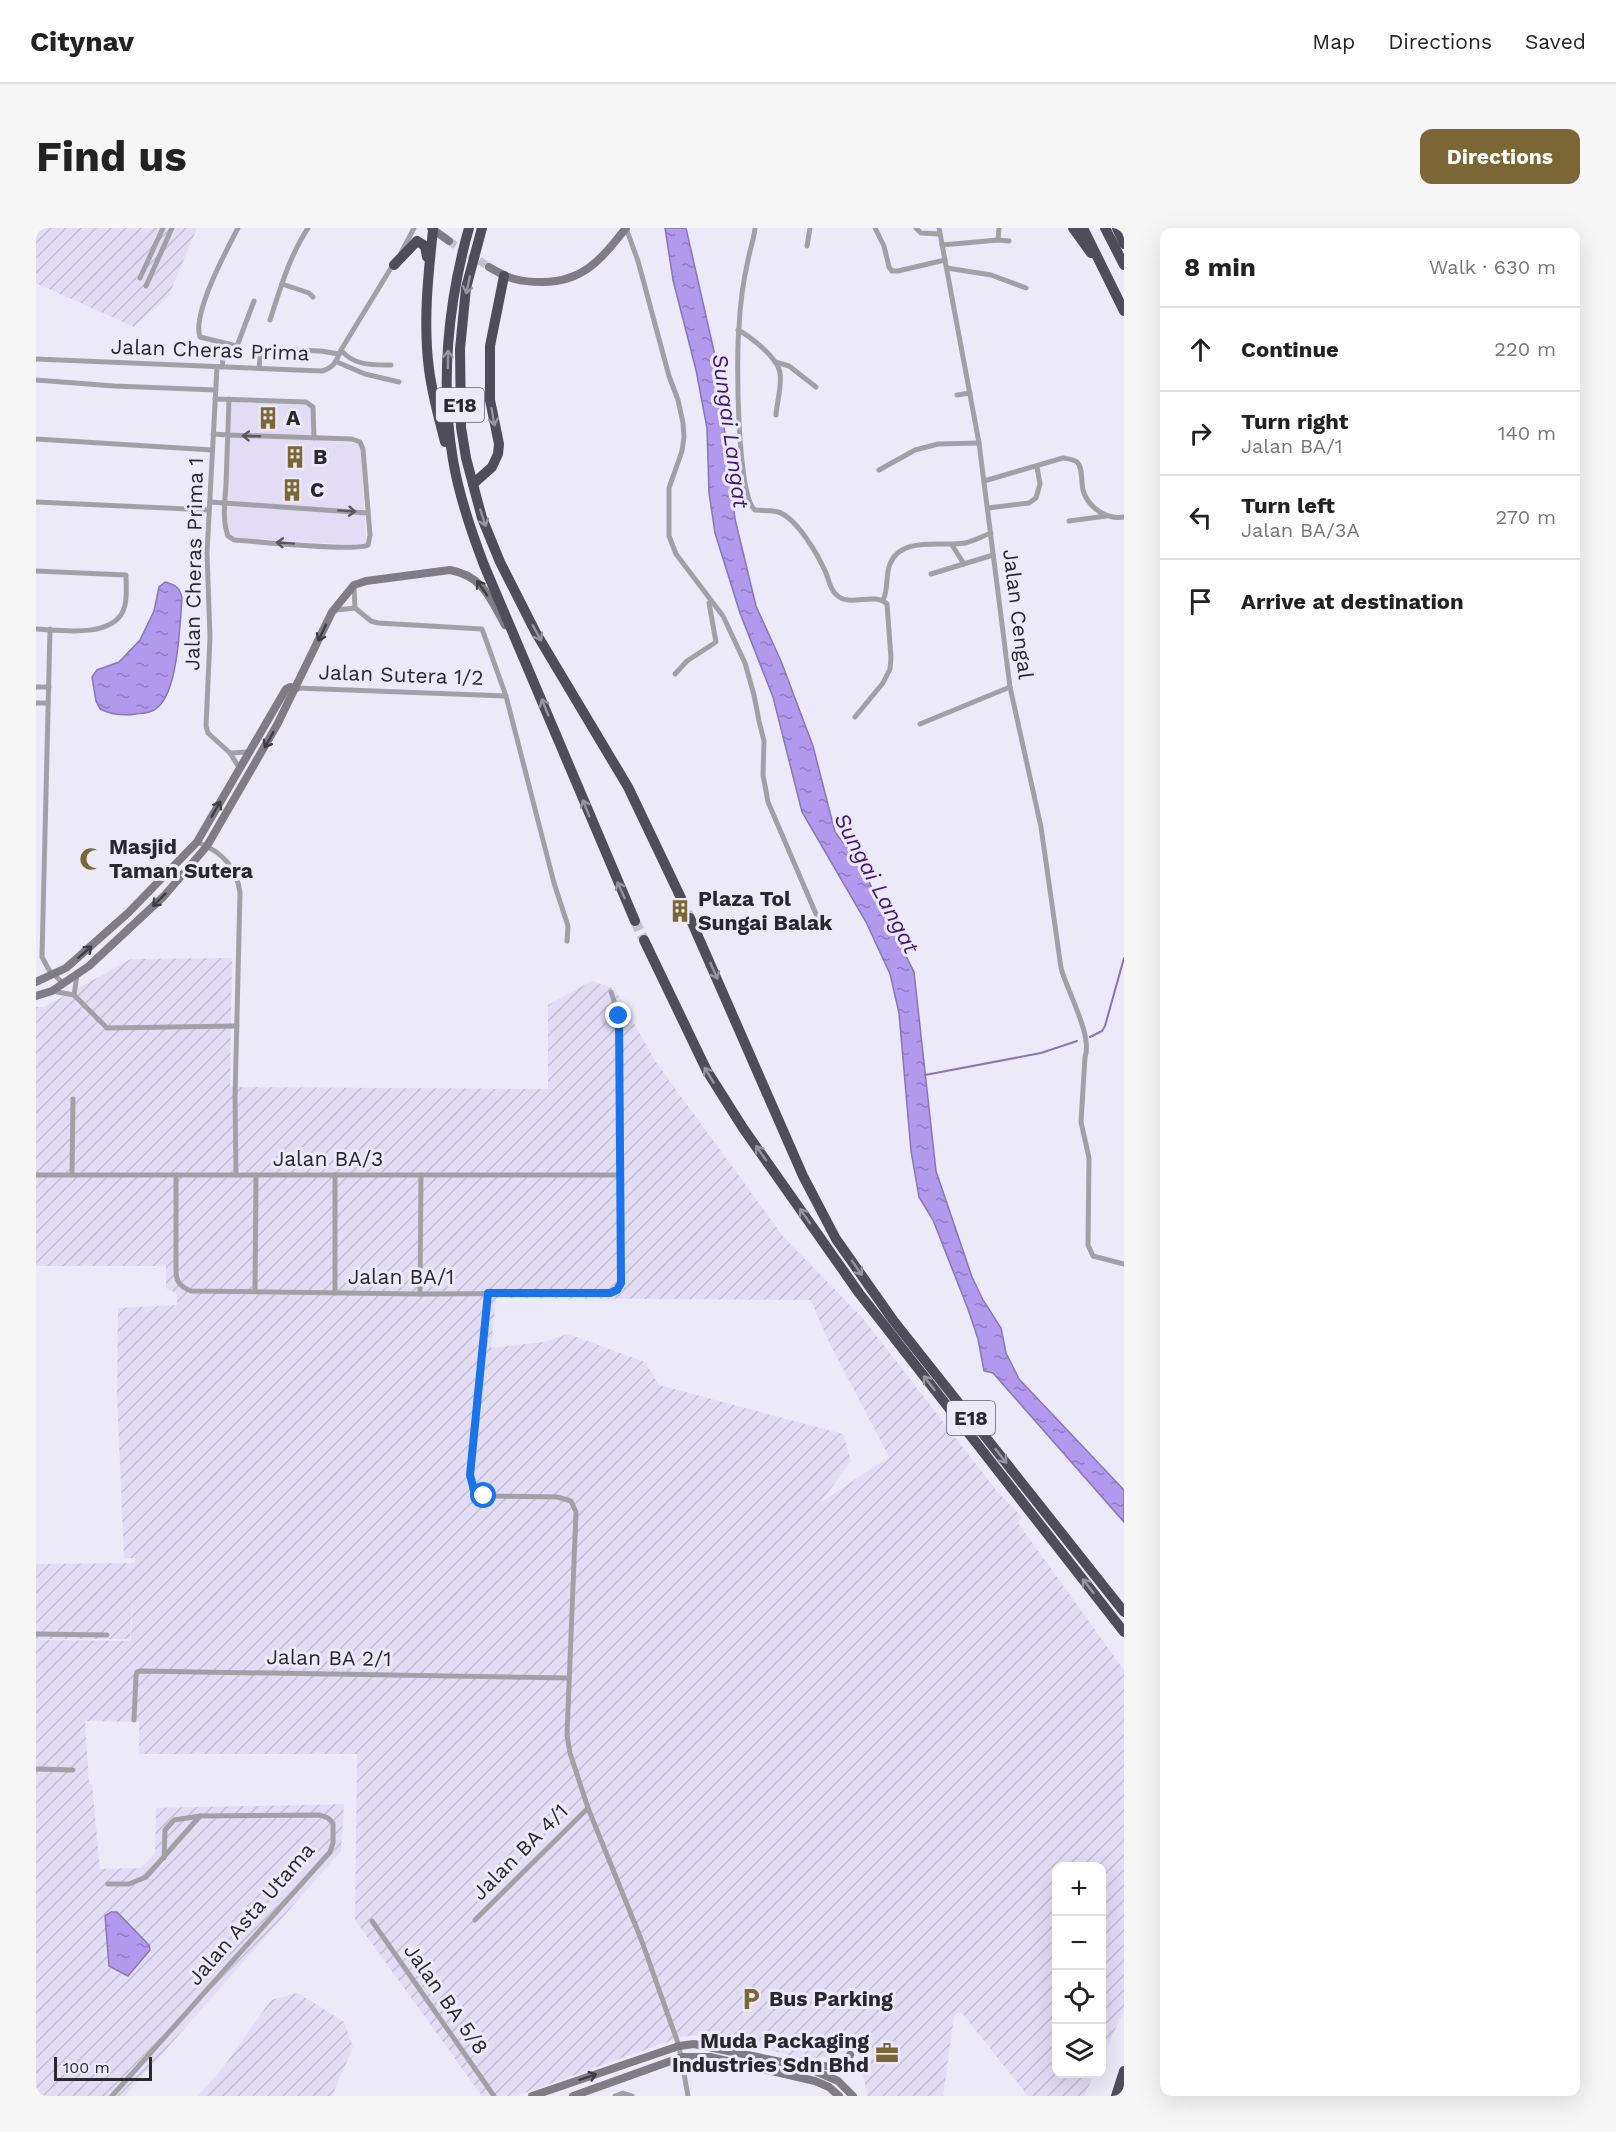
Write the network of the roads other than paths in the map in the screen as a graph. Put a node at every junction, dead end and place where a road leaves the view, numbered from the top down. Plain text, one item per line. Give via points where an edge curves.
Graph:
1 (163, 228) edge
2 (172, 228) edge
3 (238, 228) edge
4 (308, 228) edge
5 (420, 228) edge
6 (469, 228) edge
7 (482, 228) edge
8 (626, 228) edge
9 (753, 228) edge
10 (810, 228) edge
11 (875, 228) edge
12 (916, 228) edge
13 (999, 228) edge
14 (1073, 228) edge
15 (1083, 228) edge
16 (1105, 228) edge
17 (1117, 228) edge
18 (430, 229) edge
19 (414, 230) edge
20 (940, 231) edge
21 (998, 240) junction
22 (449, 241) tunnel mouth
23 (1009, 241) dead end
24 (1124, 244) edge
25 (942, 245) junction
26 (807, 246) dead end
27 (945, 260) junction
28 (1099, 262) junction
29 (394, 265) junction
30 (1124, 265) edge
31 (489, 267) tunnel mouth
32 (947, 268) junction
33 (429, 269) junction
34 (504, 276) junction
35 (140, 278) dead end
36 (282, 284) junction
37 (146, 286) dead end
38 (1026, 288) dead end
39 (313, 297) dead end
40 (254, 301) dead end
41 (1124, 310) edge
42 (270, 320) dead end
43 (738, 330) junction
44 (225, 346) junction
45 (340, 352) junction
46 (36, 359) edge
47 (337, 362) junction
48 (775, 362) junction
49 (220, 365) junction
50 (391, 365) dead end
51 (259, 368) junction
52 (36, 381) edge
53 (399, 382) dead end
54 (816, 387) dead end
55 (216, 390) junction
56 (970, 393) junction
57 (957, 395) dead end
58 (215, 399) junction
59 (229, 399) junction
60 (776, 415) dead end
61 (213, 434) junction
62 (228, 435) junction
63 (314, 438) junction
64 (36, 439) edge
65 (979, 443) junction
66 (213, 450) junction
67 (453, 459) junction
68 (1036, 467) junction
69 (879, 470) dead end
70 (984, 481) junction
71 (473, 484) junction
72 (36, 502) edge
73 (210, 502) junction
74 (225, 503) junction
75 (988, 508) junction
76 (209, 510) junction
77 (367, 513) junction
78 (1106, 516) junction
79 (1124, 517) edge
80 (1069, 521) dead end
81 (991, 533) junction
82 (952, 545) junction
83 (993, 555) junction
84 (964, 564) junction
85 (36, 571) edge
86 (931, 574) dead end
87 (354, 585) junction
88 (883, 600) junction
89 (709, 603) dead end
90 (355, 608) junction
91 (332, 612) junction
92 (36, 629) edge
93 (50, 629) junction
94 (524, 656) junction
95 (675, 674) dead end
96 (36, 687) edge
97 (49, 687) junction
98 (1010, 687) junction
99 (296, 688) junction
100 (506, 696) junction
101 (36, 703) edge
102 (48, 703) junction
103 (855, 717) dead end
104 (920, 724) dead end
105 (249, 752) junction
106 (230, 753) junction
107 (240, 769) junction
108 (36, 834) edge
109 (45, 834) junction
110 (197, 842) junction
111 (207, 846) junction
112 (36, 892) edge
113 (44, 892) junction
114 (681, 898) tunnel mouth
115 (690, 918) tunnel mouth
116 (635, 921) tunnel mouth
117 (822, 928) dead end
118 (644, 940) tunnel mouth
119 (567, 941) dead end
120 (39, 950) edge
121 (54, 974) junction
122 (77, 975) junction
123 (36, 982) edge
124 (64, 984) junction
125 (52, 991) junction
126 (611, 992) dead end
127 (74, 995) junction
128 (36, 996) edge
129 (237, 1026) junction
130 (72, 1099) dead end
131 (36, 1175) edge
132 (72, 1175) junction
133 (176, 1175) junction
134 (236, 1175) junction
135 (256, 1175) junction
136 (335, 1175) junction
137 (421, 1175) junction
138 (620, 1175) junction
139 (1124, 1264) edge
140 (255, 1291) junction
141 (335, 1293) junction
142 (488, 1293) junction
143 (420, 1294) junction
144 (1124, 1612) edge
145 (1124, 1632) edge
146 (36, 1634) edge
147 (106, 1635) dead end
148 (569, 1678) junction
149 (134, 1720) dead end
150 (36, 1769) edge
151 (73, 1770) dead end
152 (588, 1808) junction
153 (200, 1816) junction
154 (164, 1858) junction
155 (108, 1884) dead end
156 (475, 1920) dead end
157 (372, 1921) dead end
158 (679, 2046) junction
159 (850, 2055) dead end
160 (682, 2057) junction
161 (806, 2067) junction
162 (1124, 2071) edge
163 (585, 2094) edge
164 (112, 2096) edge
165 (494, 2096) edge
166 (532, 2096) edge
167 (573, 2096) edge
168 (615, 2096) edge
169 (632, 2096) edge
170 (688, 2096) edge
171 (839, 2096) edge
172 (853, 2096) edge
173 (1116, 2096) edge

1 - 35 street
2 - 37 street
3 - 44 street via 208,293 197,329 203,339
4 - 36 street
5 - 19 street
67 -> 6 highway, E18 via 448,399 450,317
7 -> 71 highway, E18 via 466,288 460,349 461,427
8 - 34 street via 594,265 571,279 525,282
8 - 117 street via 683,423 682,450 669,488 669,536 676,554 723,616 745,663 764,741 763,775 768,802
9 - 43 street
10 - 26 street
11 - 27 street via 892,271
12 - 20 street via 921,233
13 - 21 street
14 - 28 highway
15 - 28 highway
16 - 30 highway
17 - 24 highway
18 - 22 street
18 - 33 highway
19 - 29 street, Jalan Cheras Prima
20 - 25 street, Jalan Cengal
21 - 23 street
21 - 25 street
25 - 27 street, Jalan Cengal
27 - 32 street, Jalan Cengal
28 - 41 highway
29 - 33 highway via 417,241 425,246
29 - 45 street, Jalan Cheras Prima
31 - 34 street
32 - 38 street via 991,275
32 - 56 street, Jalan Cengal
33 - 67 highway via 429,370
34 -> 71 highway via 490,346 490,400 498,454 492,467
36 - 39 street
36 - 42 street
40 - 44 street via 237,346
43 - 48 street
43 - 88 street via 740,436 751,507 786,516 807,539 839,597
44 - 49 street, Jalan Cheras Prima 1
45 - 47 street, Jalan Cheras Prima
45 - 50 street via 357,362
45 - 51 street via 261,349
46 - 49 street, Jalan Cheras Prima
47 - 51 street, Jalan Cheras Prima via 322,371
47 - 53 street
48 - 54 street via 789,366
48 - 60 street via 780,376
49 - 51 street, Jalan Cheras Prima
49 - 55 street, Jalan Cheras Prima 1
52 - 55 street
55 - 58 street, Jalan Cheras Prima 1
56 - 57 street
56 - 65 street, Jalan Cengal
58 - 59 street
58 - 61 street, Jalan Cheras Prima 1
59 - 62 street
59 - 63 street via 310,404 314,411
61 - 62 street
61 - 66 street, Jalan Cheras Prima 1
63 -> 62 street
62 - 74 street
63 - 77 street via 360,442
64 - 66 street
65 - 69 street via 938,444 915,450
65 - 70 street, Jalan Cengal
66 - 73 street, Jalan Cheras Prima 1
67 - 94 highway, E18 via 476,545
68 - 70 street
68 - 75 street via 1040,484 1036,498 1029,503
68 - 78 street via 1063,458 1076,461 1085,495
70 - 75 street, Jalan Cengal
71 -> 114 highway, E18 via 500,562 536,633 628,787
72 - 76 street
73 - 74 street
73 - 76 street, Jalan Cheras Prima 1
74 -> 77 street
77 -> 74 street via 370,541 364,548 234,540 224,524
75 - 81 street, Jalan Cengal
76 - 106 street, Jalan Cheras Prima 1 via 206,726 212,738
78 - 79 street
78 - 80 street
81 - 82 street
81 - 83 street, Jalan Cengal
82 - 84 street
82 - 88 street via 913,544 897,551 890,564
83 - 84 street
83 - 98 street, Jalan Cengal
84 - 86 street
85 - 93 street via 126,575 125,602 116,620 90,631
87 - 90 street
87 - 91 street
94 -> 87 street via 477,580 464,572 450,570
88 - 103 street via 889,610 890,669
89 - 95 street via 716,642
90 - 91 street
90 - 100 street via 378,623 482,629
91 -> 99 street
92 - 93 street
93 - 97 street
116 -> 94 highway, E18
96 - 97 street
97 - 102 street
98 - 104 street
98 - 139 street, Jalan Cengal via 1041,827 1061,968 1088,1050 1081,1122 1089,1158 1088,1245 1093,1256
99 - 100 street, Jalan Sutera 1/2
99 - 105 street via 286,689
99 -> 111 street
100 - 119 street via 568,926
101 - 102 street
102 - 109 street
105 - 106 street
105 - 107 street
106 - 107 street, Jalan Cheras Prima 1
110 -> 107 street
108 - 109 street
109 - 113 street
110 - 111 street
121 -> 110 street via 110,931
111 -> 122 street via 164,896
111 - 129 street via 228,862 239,882
112 - 113 street
113 - 120 street
115 -> 144 highway, E18 via 803,1176 836,1239 893,1320
145 -> 118 highway, E18 via 860,1293 743,1128 707,1071
120 - 121 street
121 - 123 street
121 - 124 street
122 - 124 street
122 - 127 street
124 - 125 street
125 - 127 street
125 - 128 street
126 - 138 street via 619,1016
127 - 129 street via 107,1028
129 - 134 street
130 - 132 street
131 - 132 street, Jalan BA/3
132 - 133 street, Jalan BA/3
133 - 134 street, Jalan BA/3
133 - 140 street, Jalan BA/1 via 177,1281 191,1291
134 - 135 street, Jalan BA/3
135 - 136 street, Jalan BA/3
135 - 140 street
136 - 137 street, Jalan BA/3
136 - 141 street
137 - 138 street, Jalan BA/3
137 - 143 street
138 - 142 street, Jalan BA/1 via 621,1283 617,1290
140 - 141 street, Jalan BA/1
141 - 143 street, Jalan BA/1
142 - 143 street, Jalan BA/1
142 - 148 street via 472,1484 475,1494 484,1496 557,1497 575,1506
146 - 147 street
148 - 149 street, Jalan BA 2/1 via 141,1671 135,1676
148 - 152 street via 567,1735
150 - 151 street
152 - 156 street, Jalan BA 4/1
152 - 158 street
153 - 154 street
153 - 154 street, Jalan Asta Utama via 167,1825
153 - 164 street, Jalan Asta Utama via 320,1815 333,1822 333,1843 330,1852
154 - 155 street via 138,1881
157 - 165 street, Jalan BA 5/8
158 - 160 street
158 - 161 street via 709,2045
166 -> 158 street
159 - 161 street via 842,2065
160 - 163 street
160 - 170 street
160 - 171 street via 710,2057 814,2081
161 - 172 street via 838,2081
162 - 173 highway
163 - 167 street
168 - 169 street

